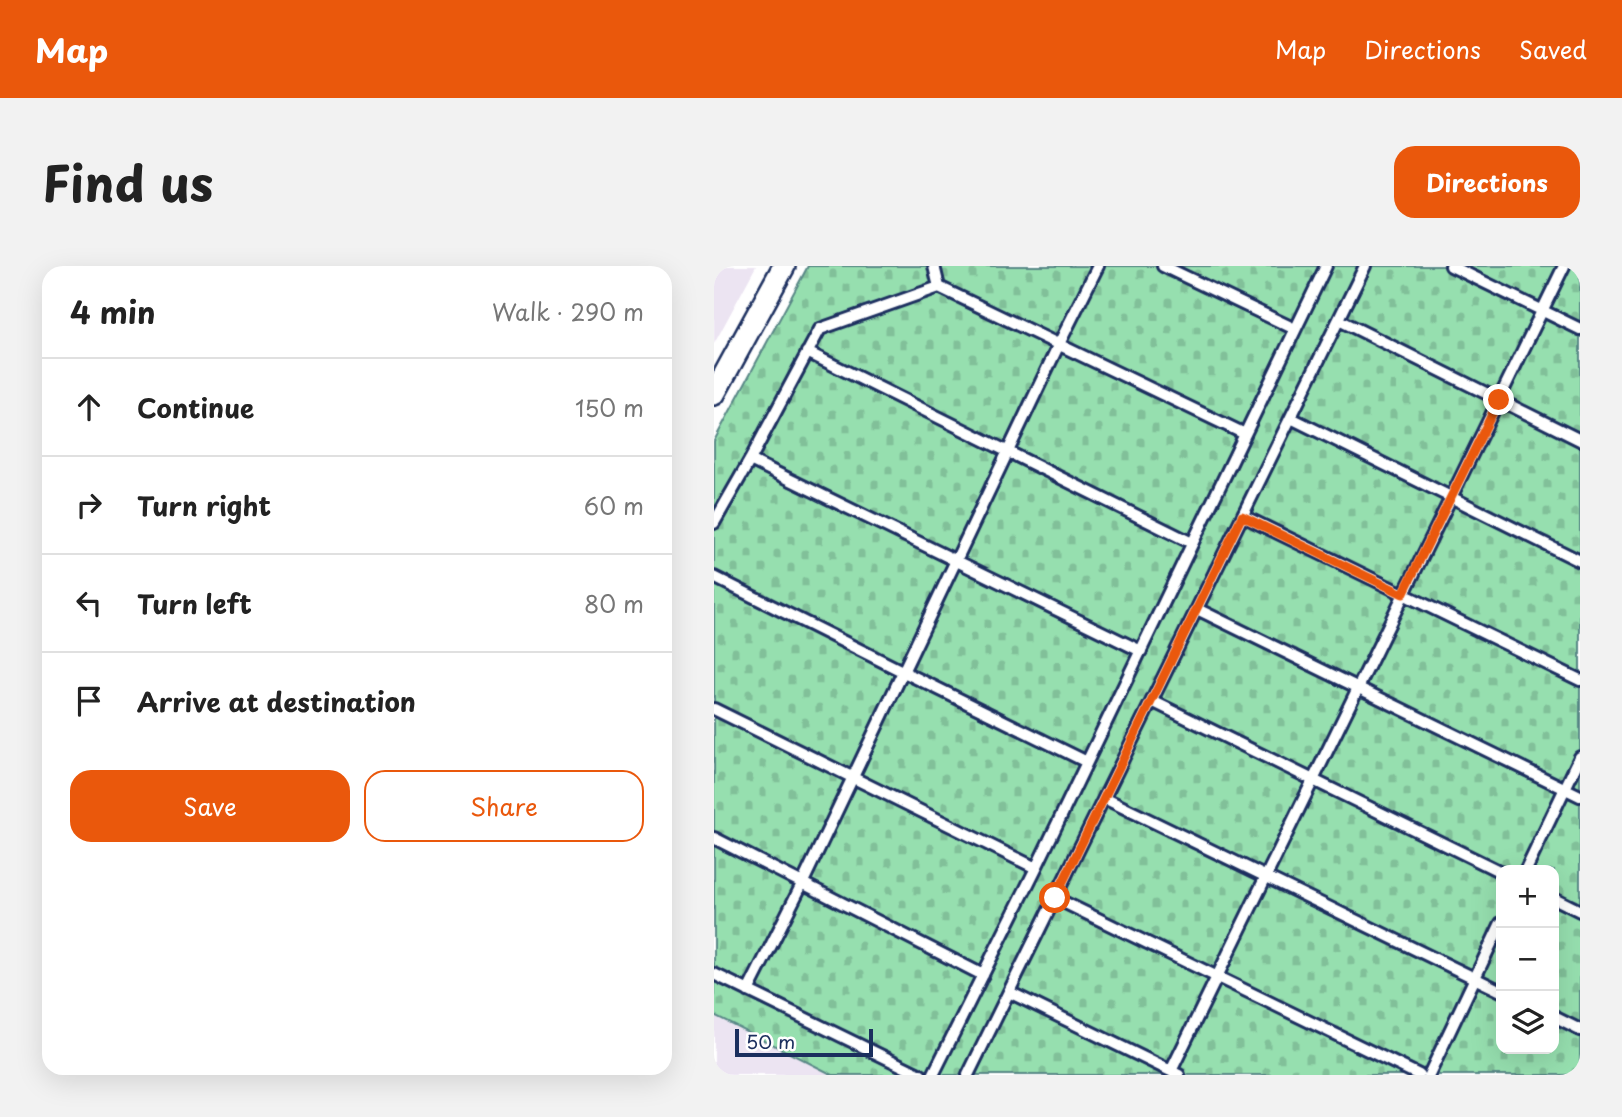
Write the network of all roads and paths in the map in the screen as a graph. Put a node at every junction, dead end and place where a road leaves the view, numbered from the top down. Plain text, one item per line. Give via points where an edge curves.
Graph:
1 (784, 266) edge
2 (934, 266) edge
3 (1098, 266) edge
4 (1163, 266) edge
5 (1326, 266) edge
6 (1365, 266) edge
7 (1451, 266) edge
8 (1564, 266) edge
9 (939, 287) junction
10 (1542, 311) junction
11 (1339, 320) junction
12 (1295, 329) junction
13 (1580, 329) edge
14 (1059, 344) junction
15 (807, 352) junction
16 (714, 394) edge
17 (1499, 400) junction
18 (1291, 418) junction
19 (1245, 434) junction
20 (1580, 440) edge
21 (1008, 452) junction
22 (750, 460) junction
23 (1451, 497) junction
24 (1242, 516) junction
25 (714, 523) edge
26 (1192, 543) junction
27 (956, 561) junction
28 (1580, 561) edge
29 (714, 577) edge
30 (1403, 594) junction
31 (1197, 609) junction
32 (1141, 651) junction
33 (904, 672) junction
34 (1580, 680) edge
35 (1358, 688) junction
36 (1152, 701) junction
37 (714, 709) edge
38 (1580, 757) edge
39 (1087, 762) junction
40 (854, 778) junction
41 (1313, 780) junction
42 (1565, 789) junction
43 (1580, 796) edge
44 (1104, 798) junction
45 (714, 838) edge
46 (1528, 865) edge
47 (1036, 868) junction
48 (1496, 870) edge
49 (1265, 876) junction
50 (803, 883) junction
51 (1055, 898) junction
52 (1559, 900) edge
53 (1580, 911) edge
54 (1499, 928) edge
55 (714, 974) edge
56 (983, 975) junction
57 (1217, 977) junction
58 (1475, 979) junction
59 (1496, 989) edge
60 (748, 991) junction
61 (1009, 992) junction
62 (1559, 1020) edge
63 (1580, 1030) edge
64 (1175, 1073) edge
65 (921, 1075) edge
66 (933, 1075) edge
67 (968, 1075) edge
68 (1419, 1075) edge
69 (1429, 1075) edge

1 - 16 street
2 - 9 lane
3 - 14 lane
4 - 12 lane
5 - 12 lane
6 - 11 lane
7 - 10 lane
8 - 10 lane
9 - 14 lane
9 - 15 lane via 820,329
10 - 13 lane
10 - 17 lane
11 - 17 lane
11 - 18 lane
12 - 19 lane
14 - 19 lane
14 - 21 lane
15 - 21 lane
15 - 22 lane
17 - 20 lane
17 - 23 lane
18 - 23 lane
18 - 24 lane
19 - 26 lane
21 - 26 lane
21 - 27 lane
22 - 25 lane
22 - 27 lane
23 - 28 lane
23 - 30 lane
24 - 30 lane
24 - 31 lane
26 - 32 lane
27 - 32 lane
27 - 33 lane
29 - 33 lane
30 - 34 lane
30 - 35 lane
31 - 35 lane
31 - 36 lane
32 - 39 lane
33 - 39 lane
33 - 40 lane
35 - 41 lane
35 - 42 lane
36 - 41 lane
36 - 44 lane
37 - 40 lane
38 - 42 lane
39 - 47 lane
40 - 47 lane
40 - 50 lane
41 - 48 lane
41 - 49 lane
42 - 43 lane
42 - 46 lane
44 - 49 lane
44 - 51 lane
45 - 50 lane
47 - 56 lane
49 - 57 lane
49 - 58 lane
50 - 56 lane
50 - 60 lane
51 - 57 lane
51 - 61 lane
52 - 53 lane
54 - 58 lane
55 - 60 lane
56 - 66 lane
57 - 64 lane
57 - 68 lane
58 - 59 lane
58 - 69 lane
60 - 65 lane
61 - 64 lane
61 - 67 lane
62 - 63 lane

